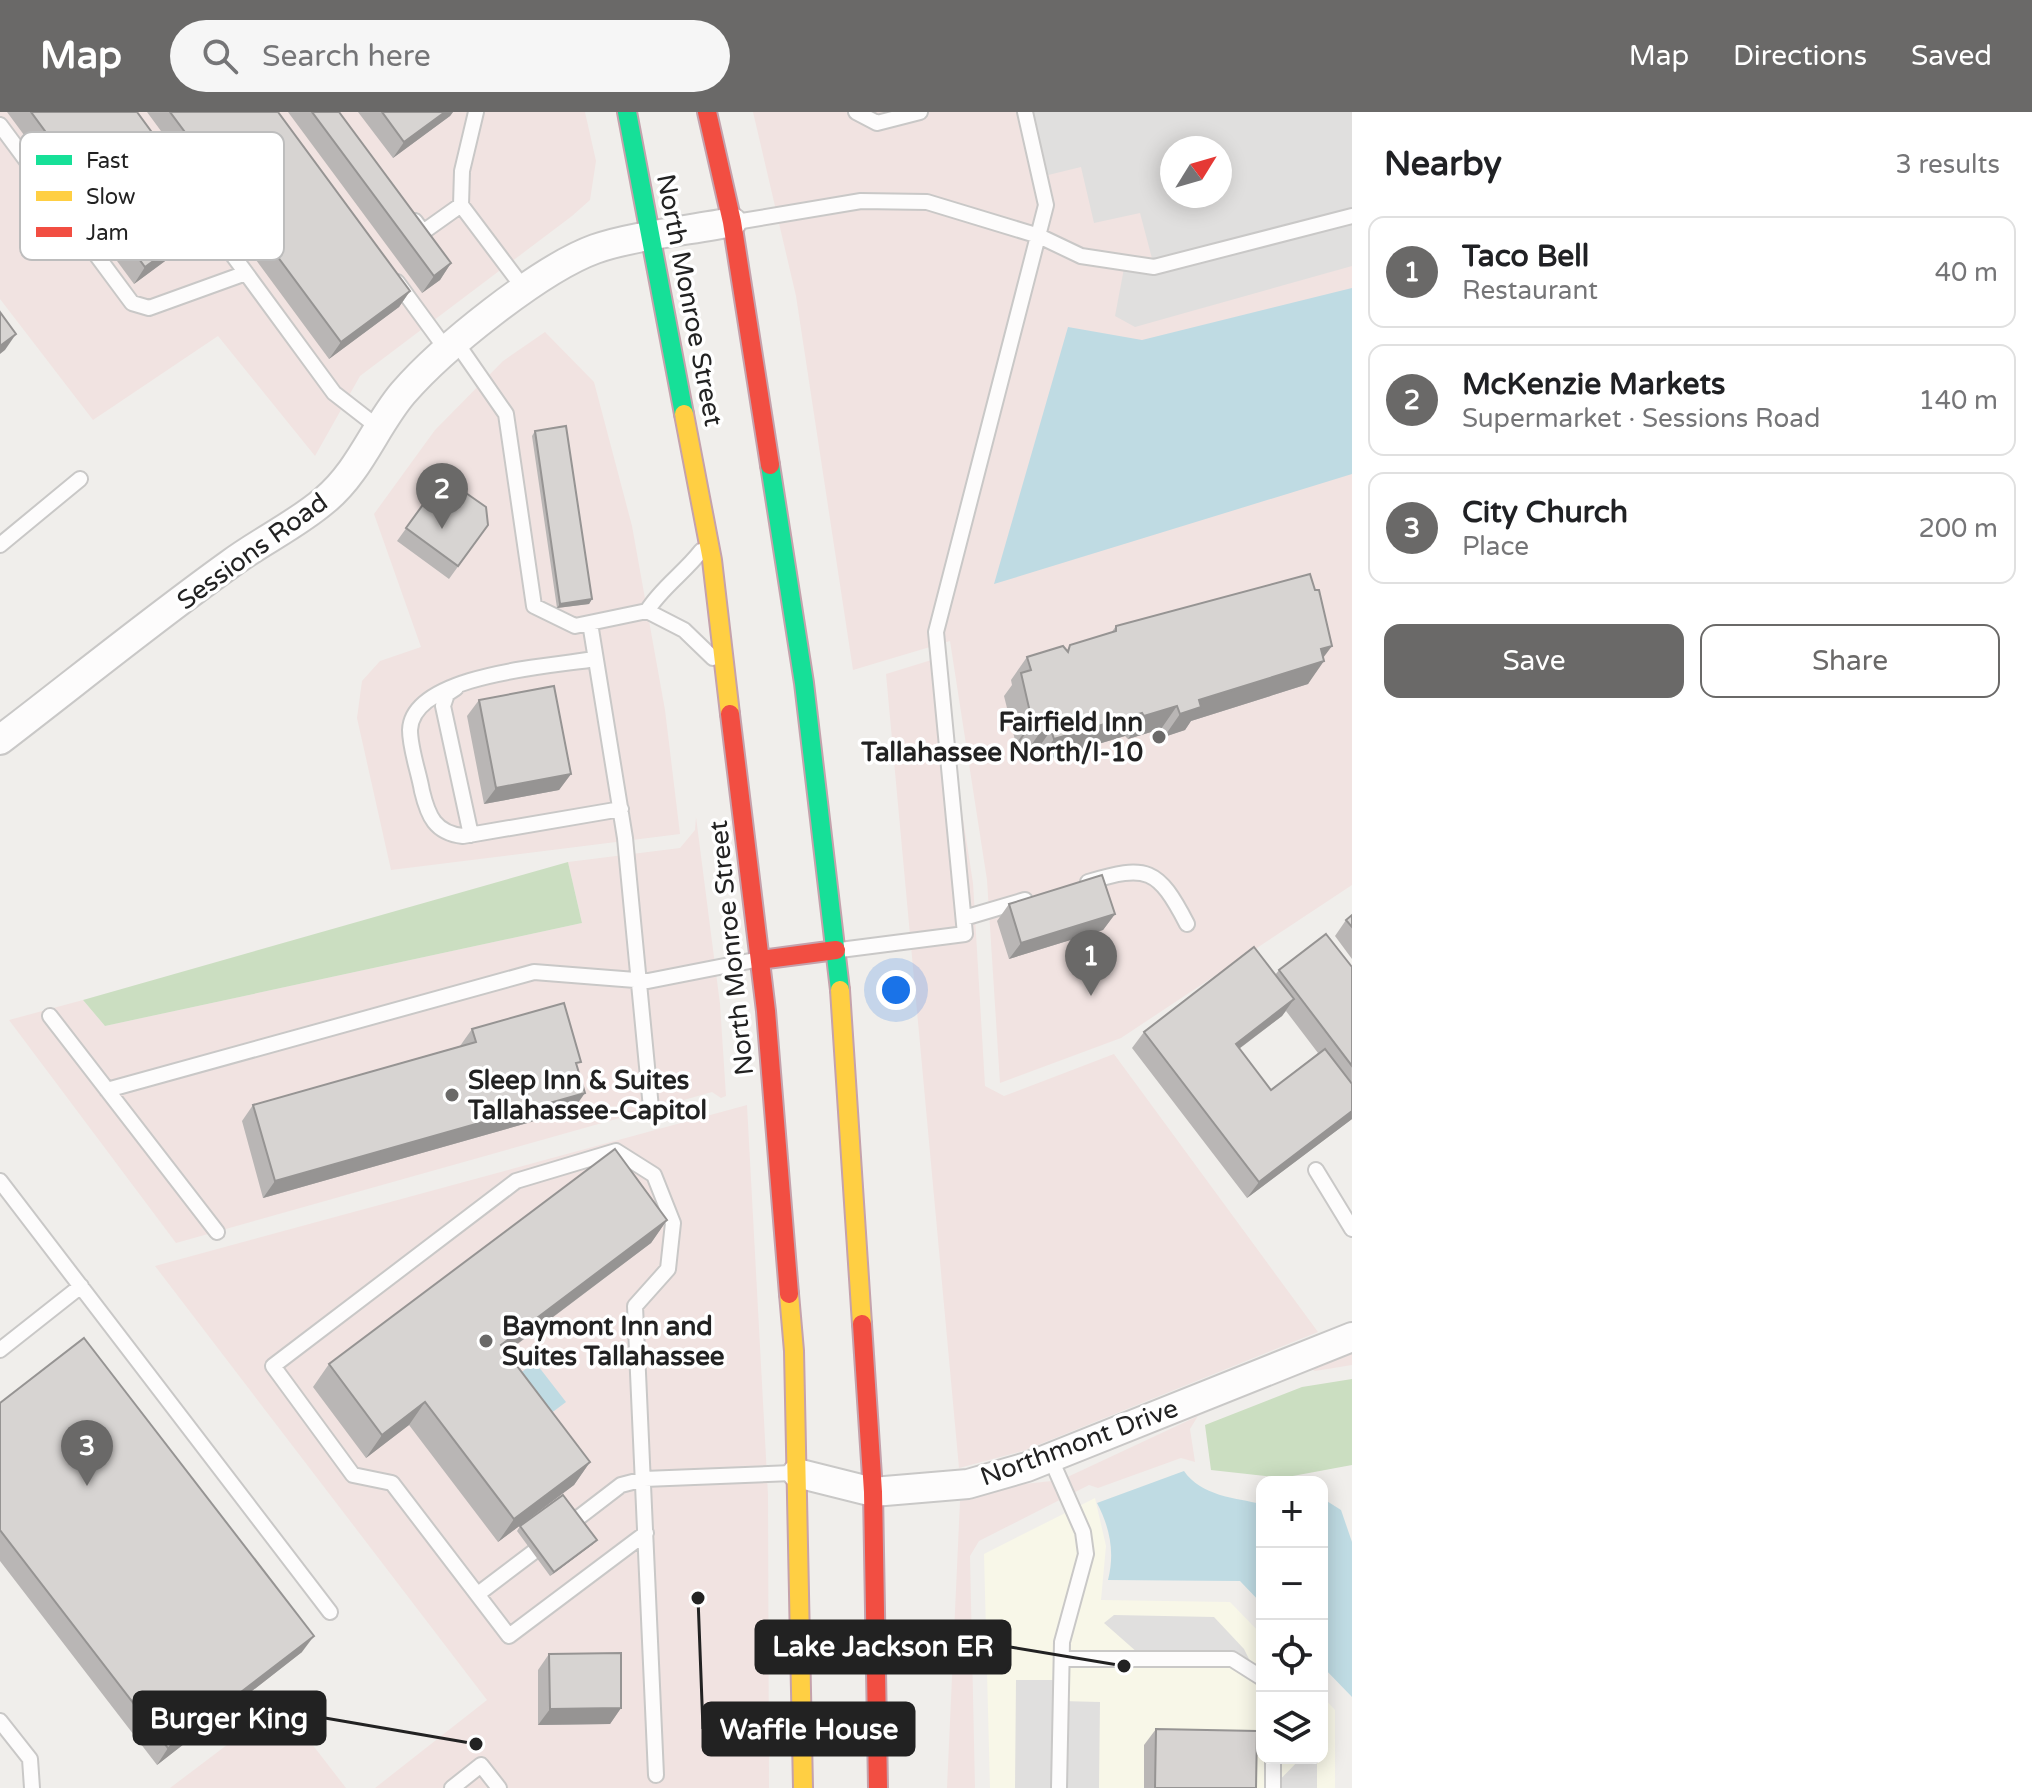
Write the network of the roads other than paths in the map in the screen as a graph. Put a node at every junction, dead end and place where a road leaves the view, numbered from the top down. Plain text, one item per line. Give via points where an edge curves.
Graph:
1 (476, 112) edge
2 (627, 112) edge
3 (707, 112) edge
4 (856, 112) edge
5 (920, 112) edge
6 (1025, 112) edge
7 (0, 125) edge
8 (20, 152) edge
9 (461, 205) junction
10 (405, 208) edge
11 (1352, 216) edge
12 (732, 222) junction
13 (1039, 236) junction
14 (653, 238) junction
15 (100, 260) edge
16 (237, 260) edge
17 (246, 273) junction
18 (391, 274) edge
19 (525, 290) junction
20 (451, 346) junction
21 (379, 428) junction
22 (80, 479) dead end
23 (709, 542) junction
24 (0, 545) edge
25 (647, 611) junction
26 (590, 623) junction
27 (595, 659) junction
28 (725, 669) junction
29 (462, 682) junction
30 (0, 740) edge
31 (621, 809) junction
32 (471, 835) junction
33 (1067, 888) edge
34 (1037, 897) edge
35 (964, 918) junction
36 (1187, 924) dead end
37 (836, 950) junction
38 (760, 960) junction
39 (639, 981) junction
40 (50, 1016) dead end
41 (107, 1090) junction
42 (651, 1108) dead end
43 (1316, 1170) edge
44 (0, 1181) edge
45 (1352, 1229) edge
46 (217, 1232) dead end
47 (81, 1286) junction
48 (1352, 1337) edge
49 (0, 1350) edge
50 (1050, 1457) junction
51 (797, 1473) junction
52 (644, 1479) junction
53 (873, 1492) junction
54 (646, 1533) junction
55 (478, 1594) junction
56 (330, 1612) dead end
57 (1062, 1659) junction
58 (1256, 1674) edge
59 (0, 1721) edge
60 (1273, 1764) edge
61 (656, 1775) dead end
62 (32, 1788) edge
63 (452, 1788) edge
64 (499, 1788) edge
65 (803, 1788) edge
66 (878, 1788) edge
67 (1059, 1788) edge
68 (1273, 1788) edge

1 - 9 lane via 462,171
2 - 14 highway, North Monroe Street
3 - 12 highway, North Monroe Street
4 - 5 lane via 877,123
6 - 13 lane via 1046,205
7 - 8 lane
9 - 10 lane via 423,232
9 - 19 lane
11 - 13 lane via 1154,267 1081,256
12 - 13 lane via 861,201 927,202
12 - 14 street, Sessions Road
12 - 37 highway, North Monroe Street via 804,683
13 - 35 lane via 936,632
14 - 19 street, Sessions Road via 584,253
14 - 23 highway, North Monroe Street
15 - 17 lane via 132,303 149,308
16 - 17 lane
17 - 21 lane via 334,393
18 - 20 lane
19 - 20 street, Sessions Road
20 - 21 street, Sessions Road via 417,377
20 - 26 lane via 506,414 534,606 575,626
21 - 30 street, Sessions Road via 342,482 306,516 232,562
22 - 24 lane
23 - 25 lane via 658,592
23 - 28 highway, North Monroe Street
25 - 26 lane
25 - 28 lane via 684,630
26 - 27 lane
27 - 29 lane
27 - 31 lane
28 - 38 highway, North Monroe Street
29 - 32 lane via 447,694 443,706
29 - 32 lane via 429,699 410,730 427,815 452,835
31 - 32 lane
31 - 39 lane
33 - 36 lane via 1139,871 1173,896
34 - 35 lane
35 - 37 lane via 965,934
37 - 38 highway
37 - 53 highway, North Monroe Street
38 - 39 lane
38 - 51 highway, North Monroe Street via 794,1351
39 - 41 lane via 534,972
39 - 42 lane
40 - 41 lane
41 - 46 lane
43 - 45 lane
44 - 47 lane
47 - 49 lane
47 - 56 lane
48 - 50 street, Northmont Drive
50 - 53 street, Northmont Drive via 968,1484
50 - 57 lane via 1083,1532 1086,1554
51 - 52 lane
51 - 53 street, Northmont Drive
51 - 65 highway, North Monroe Street
52 - 54 lane
52 - 55 lane via 621,1485
52 - 55 lane via 635,1306 668,1269 673,1223 654,1175 616,1151 516,1181 273,1366 353,1475 392,1483
53 - 66 highway, North Monroe Street
54 - 55 lane via 509,1636
54 - 61 lane
57 - 58 lane via 1232,1659
57 - 67 lane
59 - 62 lane via 30,1759
60 - 68 lane
63 - 64 lane via 481,1765

